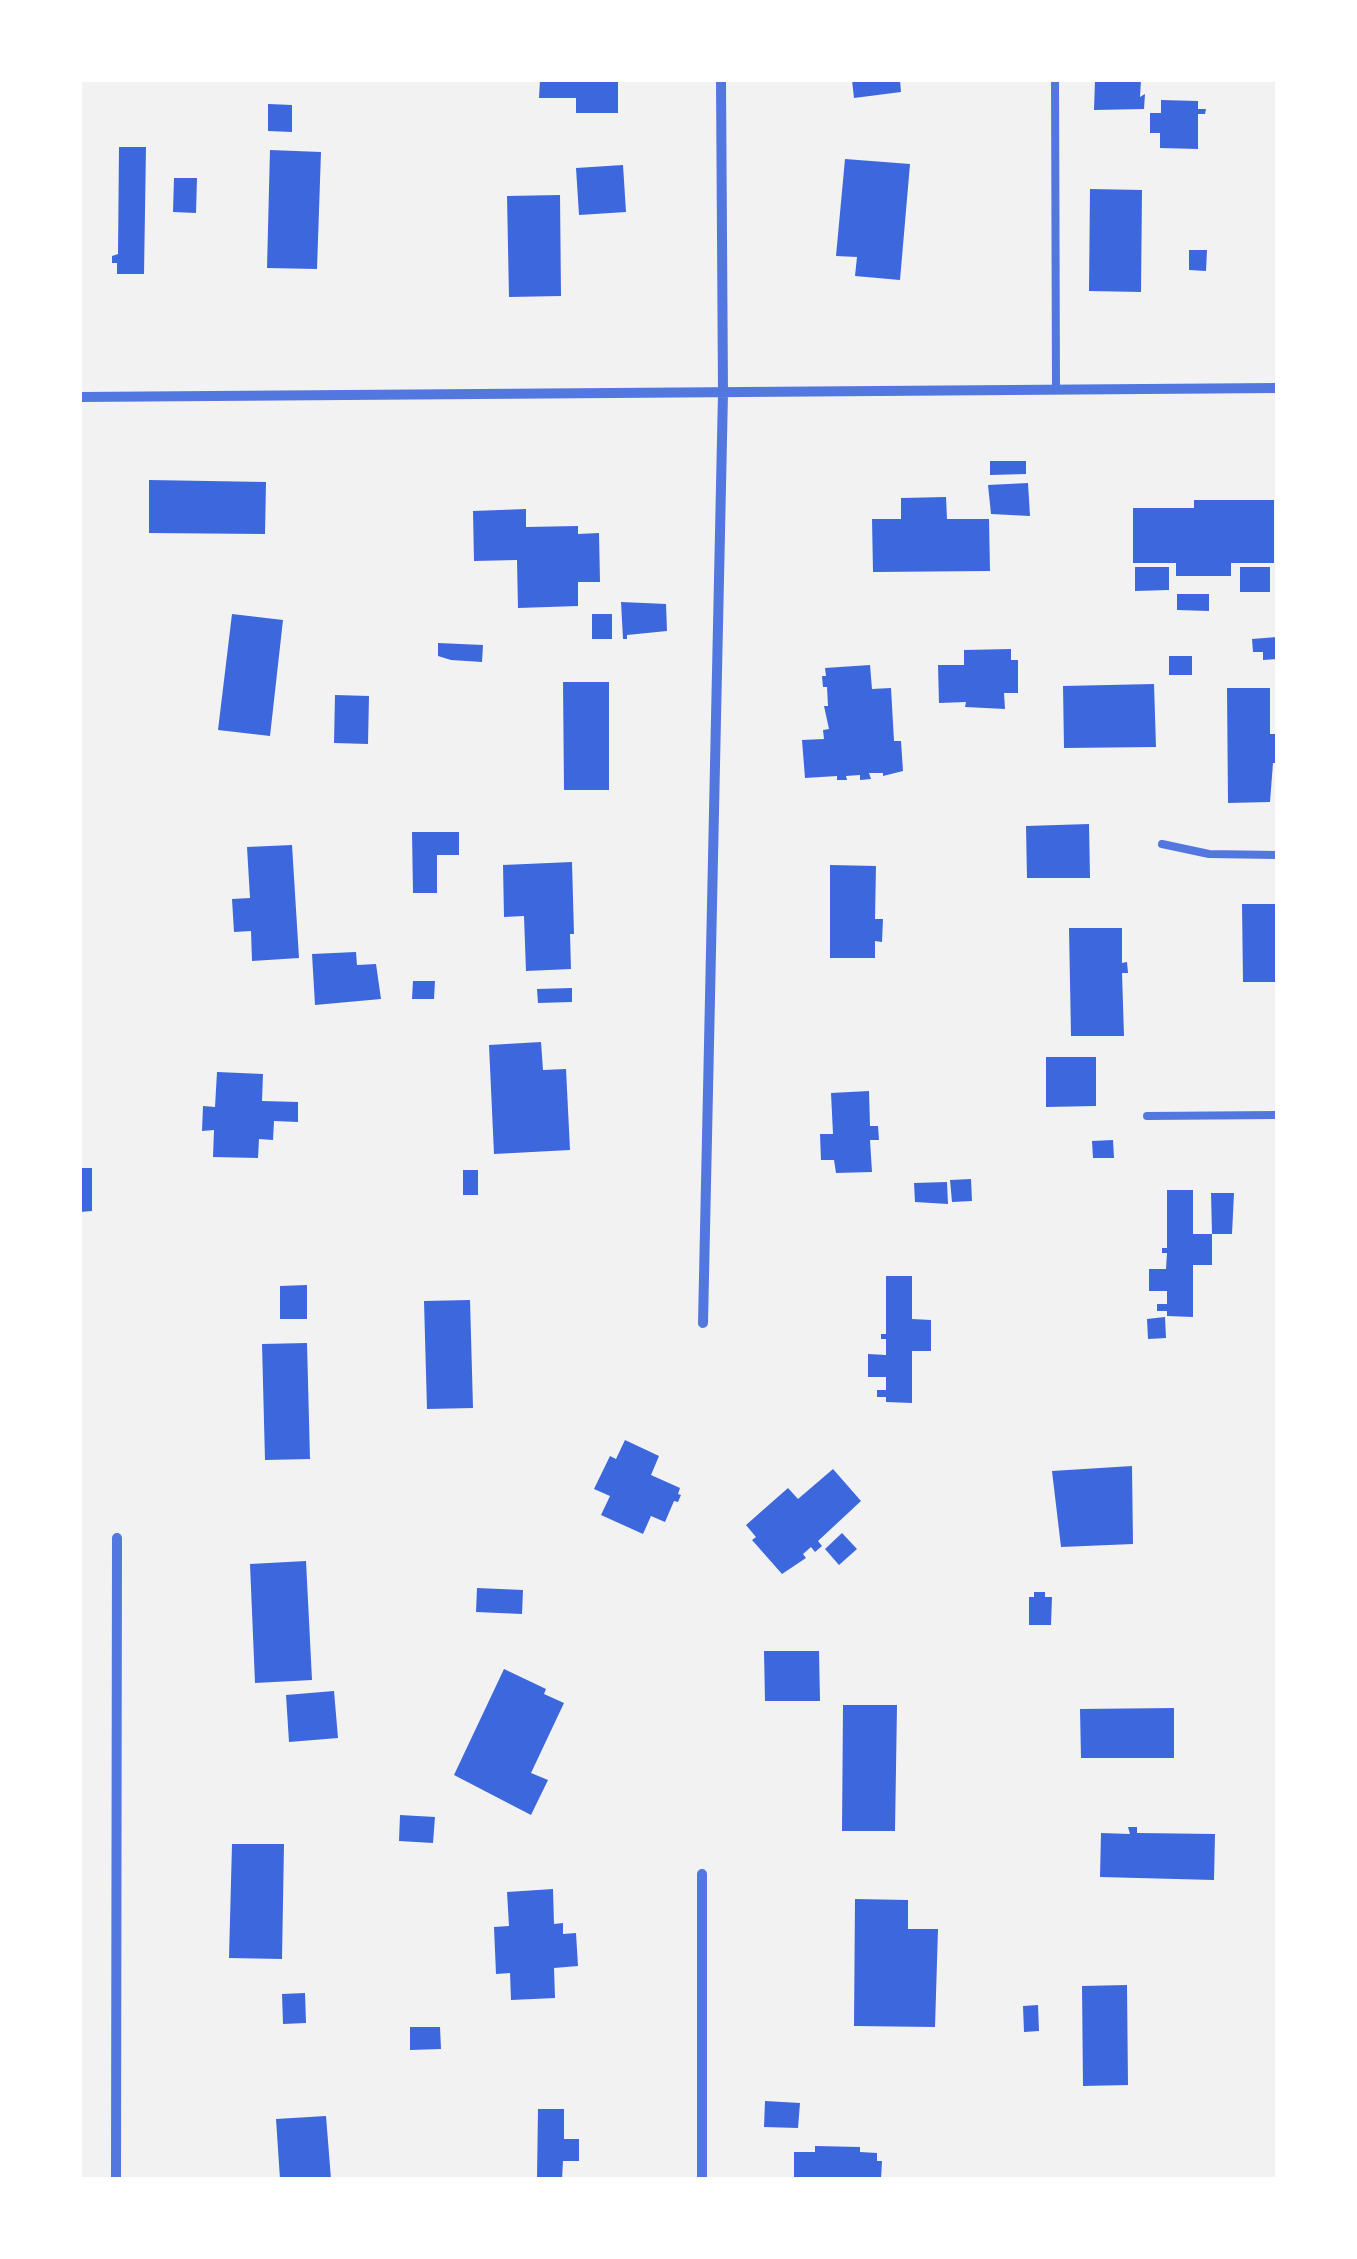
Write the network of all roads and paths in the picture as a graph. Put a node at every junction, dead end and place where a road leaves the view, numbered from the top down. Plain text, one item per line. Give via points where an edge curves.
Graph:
1 (721, 80) edge
2 (1056, 80) edge
3 (1277, 388) edge
4 (1056, 390) junction
5 (723, 393) junction
6 (80, 398) edge
7 (1162, 844) dead end
8 (1277, 855) edge
9 (1277, 1115) edge
10 (1146, 1116) dead end
11 (703, 1323) dead end
12 (117, 1538) dead end
13 (702, 1874) dead end
14 (116, 2179) edge
15 (702, 2179) edge

1 - 5 street
2 - 4 lane
3 - 4 street
4 - 5 street
5 - 6 street
5 - 11 street
7 - 8 lane via 1209,854
9 - 10 lane
12 - 14 street
13 - 15 street

